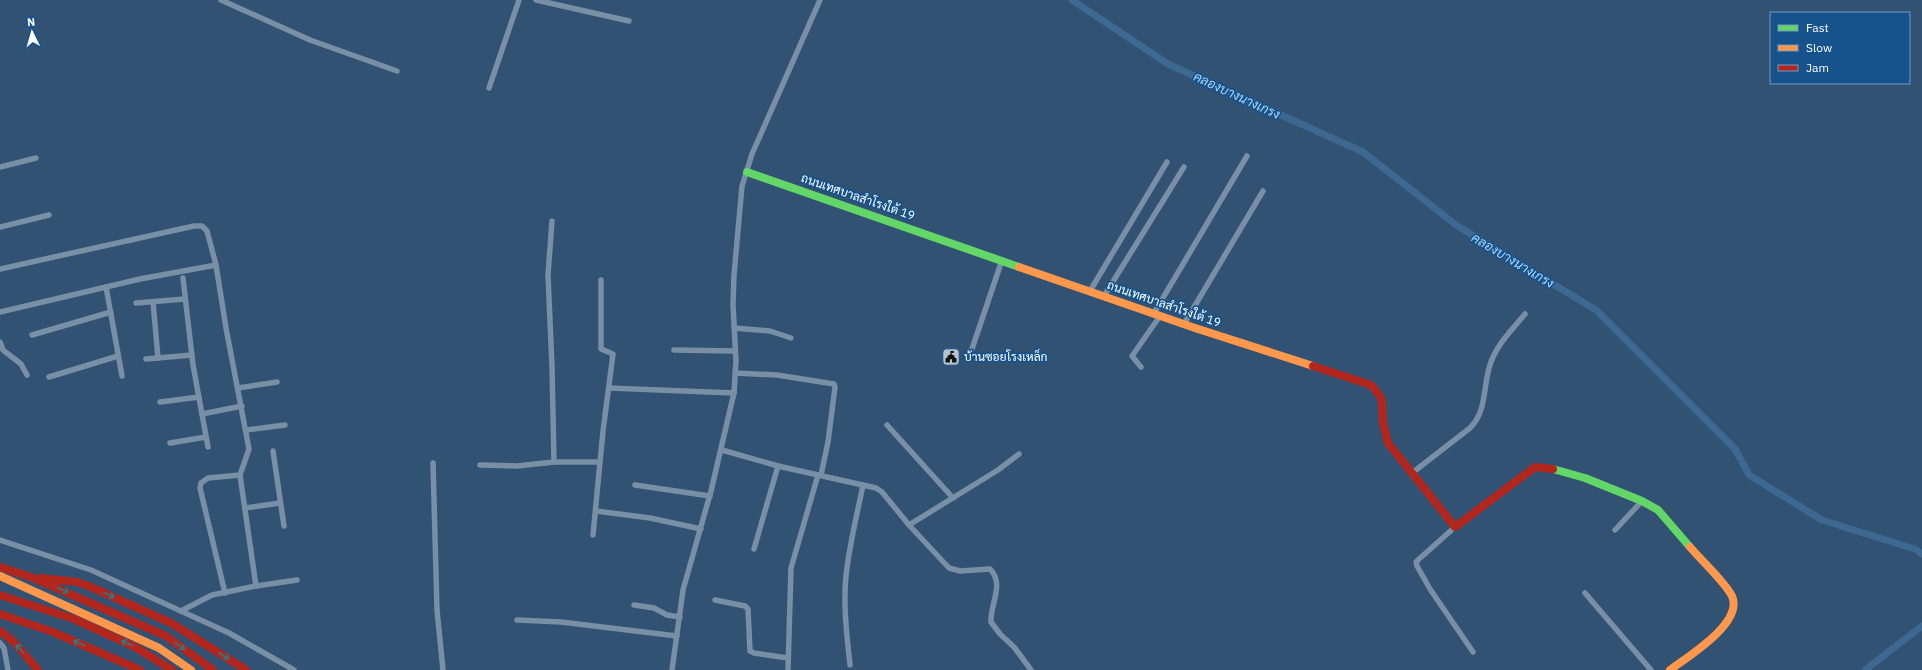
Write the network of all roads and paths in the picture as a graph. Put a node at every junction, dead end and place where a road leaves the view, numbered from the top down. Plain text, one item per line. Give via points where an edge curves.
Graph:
1 (221, 0) edge
2 (519, 0) edge
3 (536, 0) edge
4 (820, 0) edge
5 (629, 21) dead end
6 (397, 71) dead end
7 (489, 88) dead end
8 (1247, 156) dead end
9 (36, 158) dead end
10 (1167, 162) dead end
11 (0, 167) edge
12 (1184, 167) dead end
13 (745, 175) junction
14 (1263, 192) dead end
15 (49, 215) dead end
16 (552, 220) dead end
17 (0, 227) edge
18 (1002, 260) junction
19 (216, 265) junction
20 (0, 269) edge
21 (183, 278) dead end
22 (601, 280) dead end
23 (106, 287) junction
24 (1090, 291) junction
25 (1104, 296) junction
26 (185, 299) junction
27 (153, 302) junction
28 (136, 303) dead end
29 (0, 312) edge
30 (110, 312) junction
31 (1157, 314) junction
32 (1525, 314) dead end
33 (1184, 324) junction
34 (734, 328) junction
35 (32, 335) dead end
36 (791, 338) dead end
37 (0, 342) edge
38 (972, 349) dead end
39 (674, 350) dead end
40 (735, 351) junction
41 (192, 355) junction
42 (118, 356) junction
43 (158, 358) junction
44 (146, 359) dead end
45 (1141, 367) dead end
46 (735, 373) junction
47 (27, 375) dead end
48 (122, 376) dead end
49 (49, 377) dead end
50 (277, 382) dead end
51 (238, 388) junction
52 (609, 388) junction
53 (734, 393) junction
54 (199, 397) junction
55 (160, 402) dead end
56 (242, 406) junction
57 (202, 414) junction
58 (285, 425) dead end
59 (887, 425) dead end
60 (246, 430) junction
61 (206, 438) junction
62 (170, 443) dead end
63 (208, 447) dead end
64 (273, 450) dead end
65 (722, 450) junction
66 (1019, 454) dead end
67 (433, 462) dead end
68 (554, 462) junction
69 (600, 462) junction
70 (480, 465) dead end
71 (778, 466) junction
72 (1412, 473) junction
73 (240, 474) junction
74 (819, 475) junction
75 (635, 485) dead end
76 (863, 485) junction
77 (710, 496) junction
78 (953, 498) junction
79 (1642, 501) junction
80 (280, 503) junction
81 (245, 508) junction
82 (596, 510) junction
83 (909, 525) junction
84 (284, 526) dead end
85 (1455, 527) junction
86 (701, 529) junction
87 (1615, 530) dead end
88 (593, 535) dead end
89 (0, 540) edge
90 (754, 549) dead end
91 (0, 567) edge
92 (0, 576) edge
93 (31, 577) junction
94 (297, 580) dead end
95 (256, 586) junction
96 (225, 593) junction
97 (1585, 593) dead end
98 (0, 595) edge
99 (715, 600) dead end
100 (634, 605) dead end
101 (181, 611) junction
102 (0, 614) edge
103 (680, 617) junction
104 (517, 620) dead end
105 (0, 631) edge
106 (677, 636) junction
107 (0, 643) edge
108 (1473, 652) dead end
109 (788, 658) junction
110 (850, 665) dead end
111 (8, 670) edge
112 (38, 670) edge
113 (140, 670) edge
114 (172, 670) edge
115 (191, 670) edge
116 (213, 670) edge
117 (246, 670) edge
118 (294, 670) edge
119 (444, 670) edge
120 (672, 670) edge
121 (788, 670) edge
122 (1031, 670) edge
123 (1650, 670) edge
124 (1670, 670) edge

1 - 6 street via 310,40
2 - 7 street
3 - 5 street
4 - 13 street
8 - 31 street
9 - 11 street
10 - 24 street
12 - 25 street
13 - 18 main road, ถนนเทศบาลสำโรงใต้ 19
13 - 34 street via 734,264
14 - 33 street
15 - 17 street
16 - 68 street via 548,274
18 - 24 main road, ถนนเทศบาลสำโรงใต้ 19
18 - 38 street
19 - 20 street via 207,231 202,226 194,226
19 - 23 street
19 - 51 street
21 - 26 street
22 - 52 street via 601,349 613,354
23 - 29 street
23 - 30 street
24 - 25 main road, ถนนเทศบาลสำโรงใต้ 19
25 - 31 main road, ถนนเทศบาลสำโรงใต้ 19
26 - 27 street
26 - 41 street
27 - 28 street
27 - 43 street
30 - 35 street
30 - 42 street
31 - 33 main road, ถนนเทศบาลสำโรงใต้ 19
31 - 45 street via 1132,356
32 - 72 street via 1497,350 1490,365 1477,420
33 - 72 main road, ถนนเทศบาลสำโรงใต้ 19 via 1371,385 1382,402 1383,423 1388,443
34 - 36 street via 770,331
34 - 40 street
37 - 47 street via 3,350 22,364
39 - 40 street
40 - 46 street
41 - 43 street
41 - 54 street
42 - 48 street
42 - 49 street
43 - 44 street
46 - 53 street
46 - 74 street via 777,375 834,384 828,442
50 - 51 street
51 - 56 street
52 - 53 street
52 - 69 street
53 - 65 street
54 - 55 street
54 - 57 street
56 - 57 street
56 - 60 street
57 - 61 street
58 - 60 street
59 - 78 street
60 - 73 street via 249,449
61 - 62 street
61 - 63 street
64 - 80 street
65 - 71 street
65 - 77 street
66 - 78 street
67 - 119 street via 437,610
68 - 69 street
68 - 70 street via 517,466
69 - 82 street
71 - 74 street
71 - 90 street
72 - 85 main road, ถนนเทศบาลสำโรงใต้ 19
73 - 81 street
73 - 96 street via 208,478 201,483 200,488
74 - 76 street
74 - 109 street via 791,568
75 - 77 street
76 - 83 street via 879,490
76 - 110 street via 846,578 846,630
77 - 86 street
78 - 83 street
79 - 85 main road via 1585,478 1553,468 1535,467
79 - 87 street
79 - 124 main road via 1658,510 1728,590 1733,604 1728,620 1722,628
80 - 81 street
80 - 84 street
81 - 95 street
82 - 86 street
82 - 88 street
83 - 122 street via 949,568 960,572 990,569 994,573 997,585 991,622
85 - 108 street via 1416,562 1430,589
86 - 103 street via 682,590
89 - 101 street via 91,570
91 - 93 main road
92 - 115 main road via 159,648
93 -> 116 main road via 166,636
93 -> 117 main road via 77,582 91,587 171,623
94 - 95 street
95 - 96 street
96 - 101 street via 204,598
97 - 123 street
114 -> 98 main road via 135,647 74,619
99 - 109 street via 745,606 748,609 750,651
100 - 103 street via 654,608 667,615
101 - 118 street via 229,633
113 -> 102 main road via 59,635
103 - 106 street
104 - 106 street via 561,622
112 -> 105 main road via 14,642
106 - 120 street
107 - 111 street via 4,648
109 - 121 street

